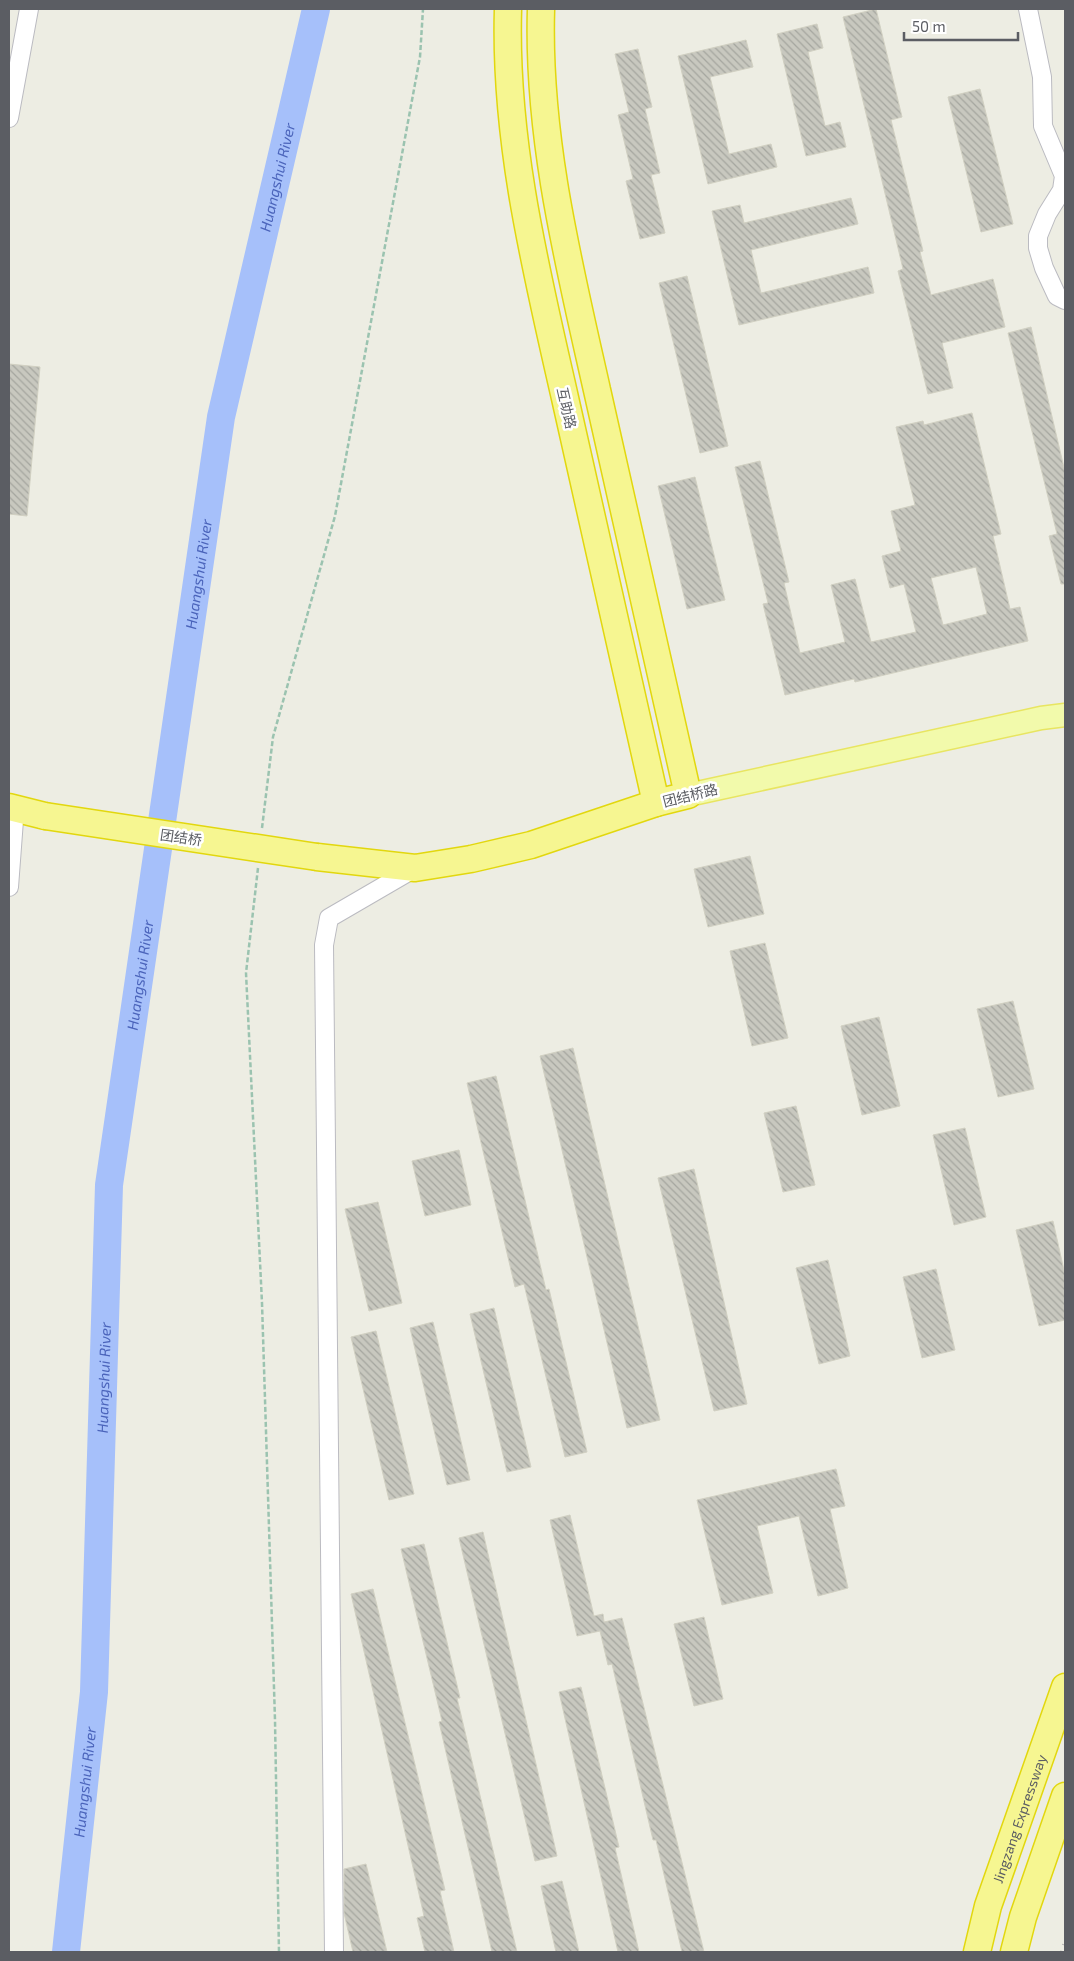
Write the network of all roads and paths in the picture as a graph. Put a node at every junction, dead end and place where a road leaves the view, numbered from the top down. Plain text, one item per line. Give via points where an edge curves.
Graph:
1 (29, 9) edge
2 (423, 9) edge
3 (508, 9) edge
4 (541, 9) edge
5 (1028, 9) edge
6 (9, 118) edge
7 (1065, 300) edge
8 (1065, 715) edge
9 (688, 795) junction
10 (656, 803) junction
11 (10, 816) edge
12 (262, 835) dead end
13 (317, 857) joint
14 (258, 865) dead end
15 (415, 868) junction
16 (9, 886) edge
17 (1065, 1688) edge
18 (1065, 1796) edge
19 (279, 1952) edge
20 (334, 1952) edge
21 (976, 1952) edge
22 (1014, 1952) edge

1 - 6 street
2 - 12 path via 420,56 335,516 273,736
3 - 10 highway, 互助路 via 507,49 513,124 530,241
4 - 9 highway via 540,48 546,121 562,235
5 - 7 street via 1042,77 1043,126 1064,176 1062,190 1038,236 1038,248 1057,296
8 - 9 main road, 团结桥路
9 - 10 highway, 团结桥路
10 - 15 highway, 团结桥路 via 531,846
11 - 13 highway, 团结桥, bridge via 44,816
11 - 16 street
13 - 15 highway, 团结桥路
14 - 19 path via 246,973 262,1304
15 - 20 street via 329,918 324,945
17 - 21 highway, Jingzang Expressway via 988,1906
18 - 22 highway via 1022,1917

